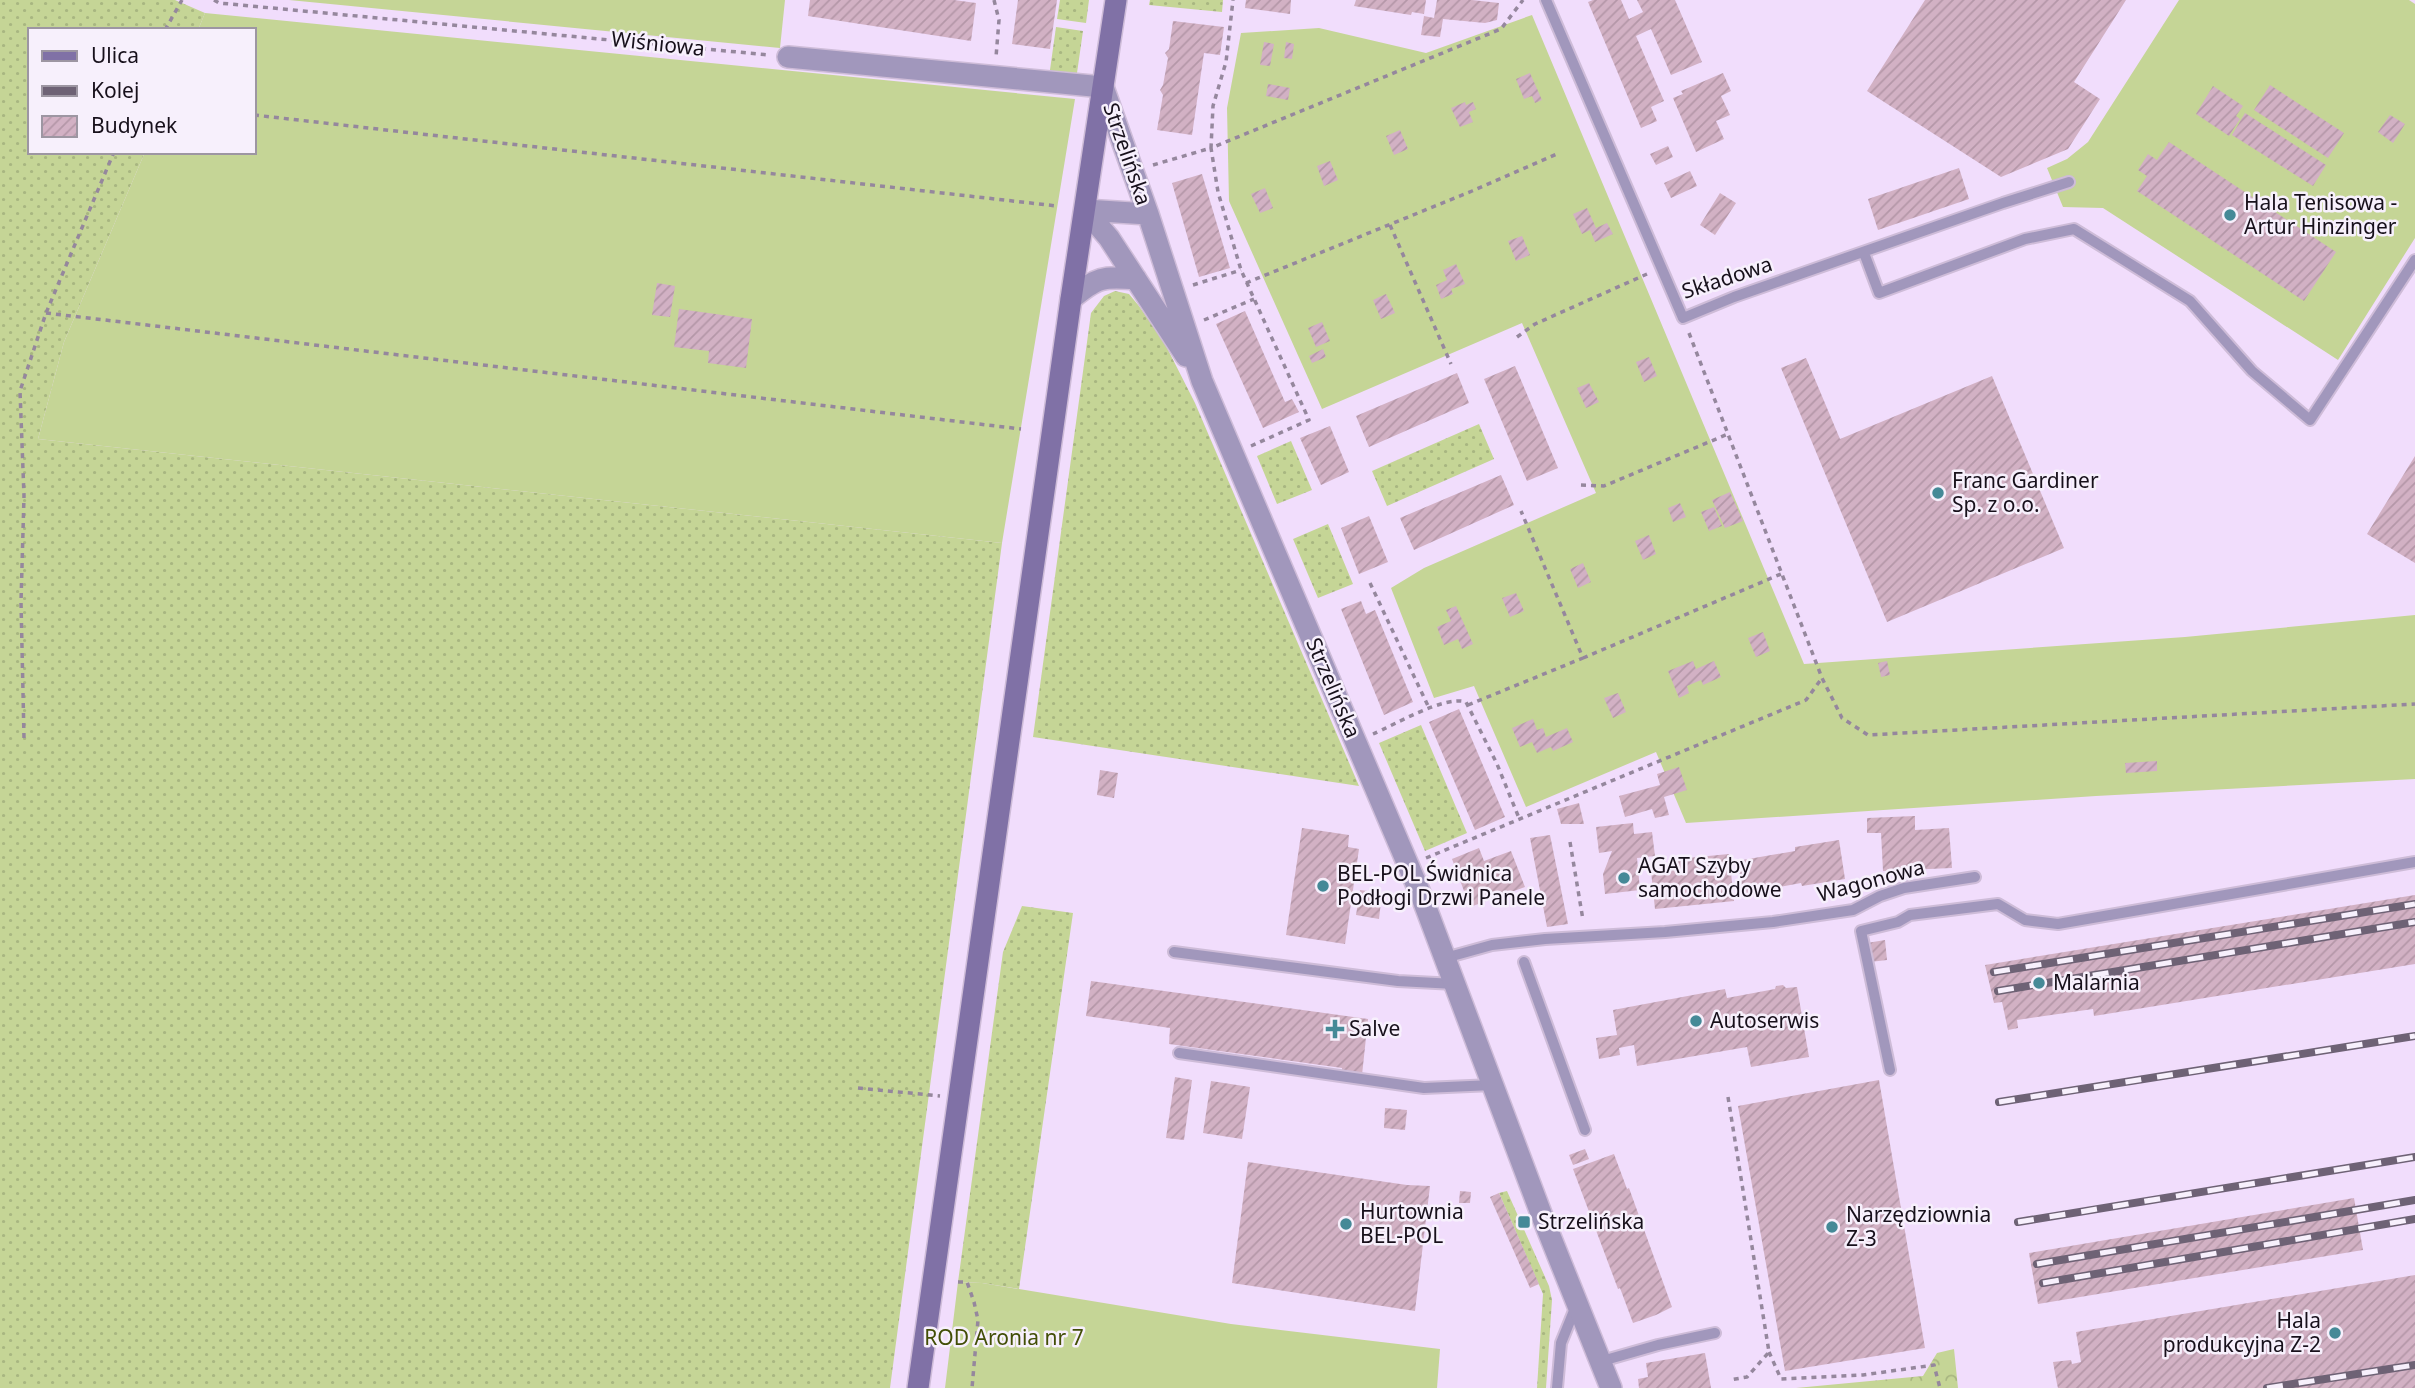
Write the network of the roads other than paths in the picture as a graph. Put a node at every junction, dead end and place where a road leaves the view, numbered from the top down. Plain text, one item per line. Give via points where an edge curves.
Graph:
1 (1116, 0) edge
2 (1546, 0) edge
3 (788, 57) road end
4 (1103, 87) junction
5 (2069, 182) dead end
6 (1085, 210) junction
7 (1148, 214) junction
8 (1864, 253) junction
9 (2415, 260) edge
10 (1136, 278) junction
11 (1071, 299) junction
12 (1202, 381) junction
13 (2415, 862) edge
14 (1975, 877) dead end
15 (1174, 953) dead end
16 (1445, 958) junction
17 (1524, 962) dead end
18 (1455, 984) junction
19 (1179, 1053) dead end
20 (1890, 1070) dead end
21 (1493, 1085) junction
22 (1585, 1130) dead end
23 (1577, 1303) junction
24 (1715, 1334) dead end
25 (1602, 1361) junction
26 (918, 1388) edge
27 (1558, 1388) edge
28 (1611, 1388) edge

1 - 4 main road
2 - 8 lane, Składowa via 1683,318
3 - 4 street
4 - 6 main road
4 - 7 street, Strzelińska
5 - 8 lane, Składowa
6 - 7 street
6 - 10 street, Strzelińska
6 - 11 main road
7 - 12 street, Strzelińska
8 - 9 lane via 1880,293 2025,239 2074,229 2190,301 2252,372 2310,420
10 - 11 street via 1092,282
10 - 12 street, Strzelińska
11 - 26 main road
12 - 16 street, Strzelińska
13 - 20 lane via 2058,924 2025,920 1998,904 1910,915 1861,931
14 - 16 lane, Wagonowa via 1905,888 1853,910 1773,922 1492,944
15 - 18 lane
16 - 18 street, Strzelińska
17 - 22 lane
18 - 21 street, Strzelińska
19 - 21 lane via 1424,1088
21 - 23 street, Strzelińska
23 - 25 street, Strzelińska
23 - 27 lane via 1561,1343
24 - 25 lane
25 - 28 street, Strzelińska

